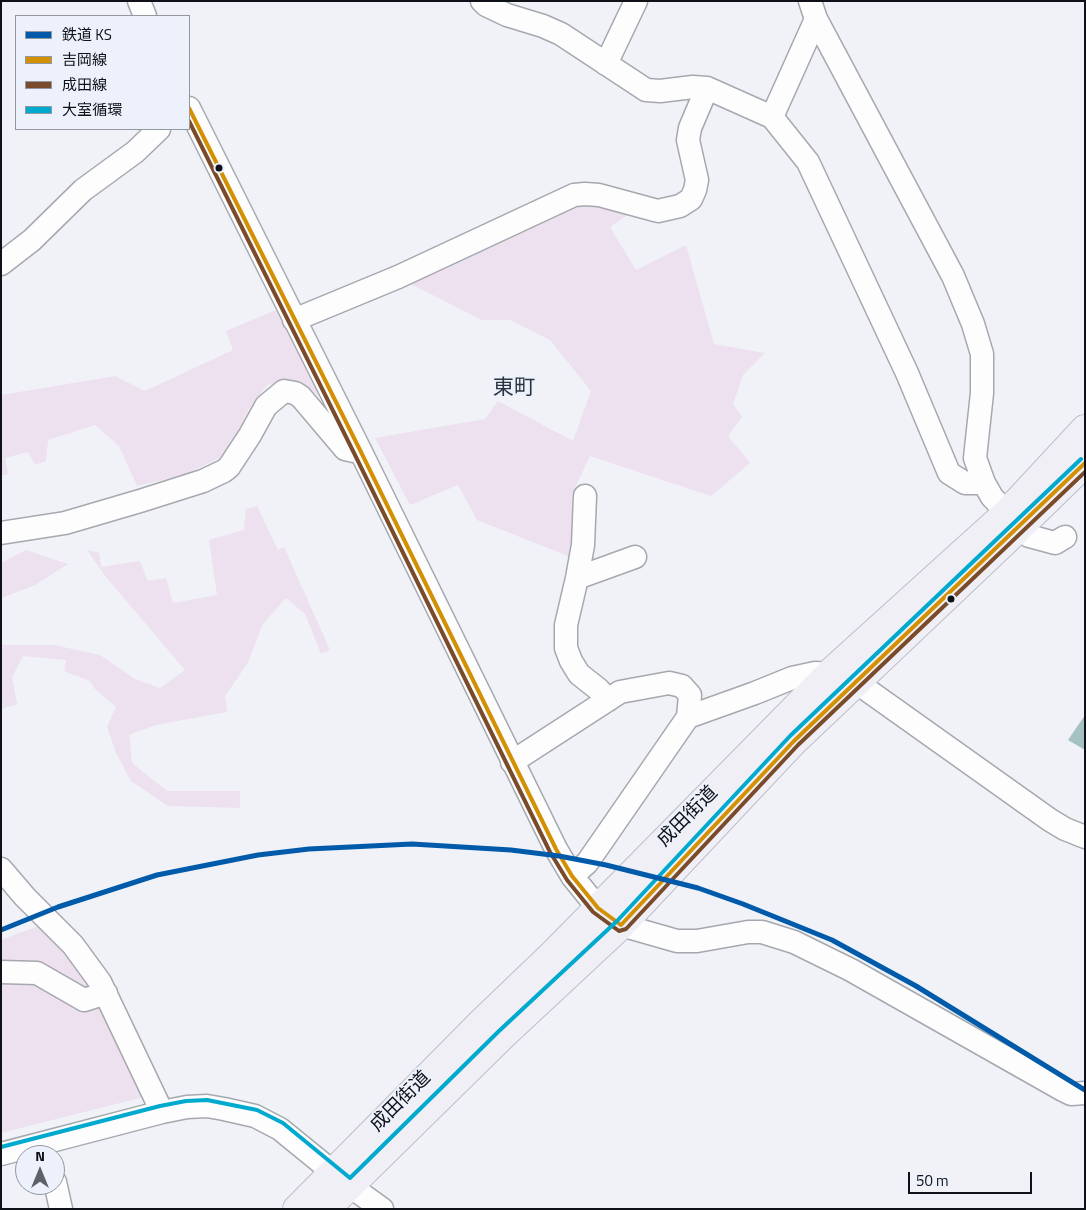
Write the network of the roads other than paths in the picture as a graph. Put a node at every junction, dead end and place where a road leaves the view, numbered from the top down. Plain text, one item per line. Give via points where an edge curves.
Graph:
1 (139, 1) edge
2 (482, 1) edge
3 (636, 1) edge
4 (813, 10) edge
5 (144, 15) edge
6 (606, 64) junction
7 (707, 88) junction
8 (190, 110) edge
9 (772, 117) junction
10 (158, 130) edge
11 (1, 264) edge
12 (294, 320) junction
13 (1085, 429) edge
14 (360, 450) junction
15 (1085, 463) edge
16 (984, 483) junction
17 (585, 496) dead end
18 (1013, 520) junction
19 (1, 533) edge
20 (1065, 537) dead end
21 (635, 557) dead end
22 (578, 578) junction
23 (829, 674) junction
24 (855, 683) junction
25 (608, 700) junction
26 (688, 717) junction
27 (512, 762) junction
28 (1085, 837) edge
29 (1, 869) edge
30 (572, 876) junction
31 (598, 908) junction
32 (621, 925) junction
33 (1, 972) edge
34 (106, 993) junction
35 (1084, 1097) edge
36 (162, 1112) junction
37 (59, 1145) edge
38 (15, 1152) edge
39 (1, 1154) edge
40 (341, 1179) junction
41 (58, 1195) edge
42 (61, 1209) edge
43 (296, 1209) edge
44 (326, 1209) edge
45 (382, 1209) edge

1 - 5 street
2 - 6 street via 507,15 561,34
3 - 6 street
4 - 9 street
4 - 16 street via 953,276 973,324 982,354 982,393 975,458
6 - 7 street via 646,90
7 - 9 street
7 - 12 street via 688,140 697,180 695,190 691,199 680,206 658,211 599,195 574,195 398,277
8 - 12 street
9 - 16 street via 808,162 907,373 949,473 965,483
10 - 11 street via 136,152 83,190 32,240
12 - 14 street
13 - 18 highway, 成田街道
14 - 19 street via 345,449 301,397 284,391 266,406 224,471 66,523
14 - 27 street
15 - 18 highway, 成田街道
16 - 18 street
17 - 22 street
18 - 20 street via 1029,536 1054,543
18 - 23 highway, 成田街道
18 - 24 highway, 成田街道
21 - 22 street
22 - 25 street via 566,625 566,648 579,674
23 - 24 street
23 - 26 street via 792,678
23 - 31 highway, 成田街道
24 - 28 street via 1050,820
24 - 32 highway, 成田街道 via 794,741
25 - 26 street via 620,692 669,683 682,686 690,696
25 - 27 street
26 - 30 street via 587,863
27 - 30 street
29 - 34 street via 73,945
30 - 31 street
31 - 32 street
31 - 40 highway, 成田街道 via 482,1022
32 - 35 street via 677,941 697,941 748,932 778,936 851,970 1063,1090
32 - 40 highway, 成田街道
33 - 34 street via 37,973 84,1000
34 - 36 street
36 - 37 street
36 - 40 street via 207,1106 256,1116 280,1129
38 - 39 street
40 - 43 highway, 成田街道
40 - 44 highway, 成田街道
40 - 45 street
41 - 42 street

